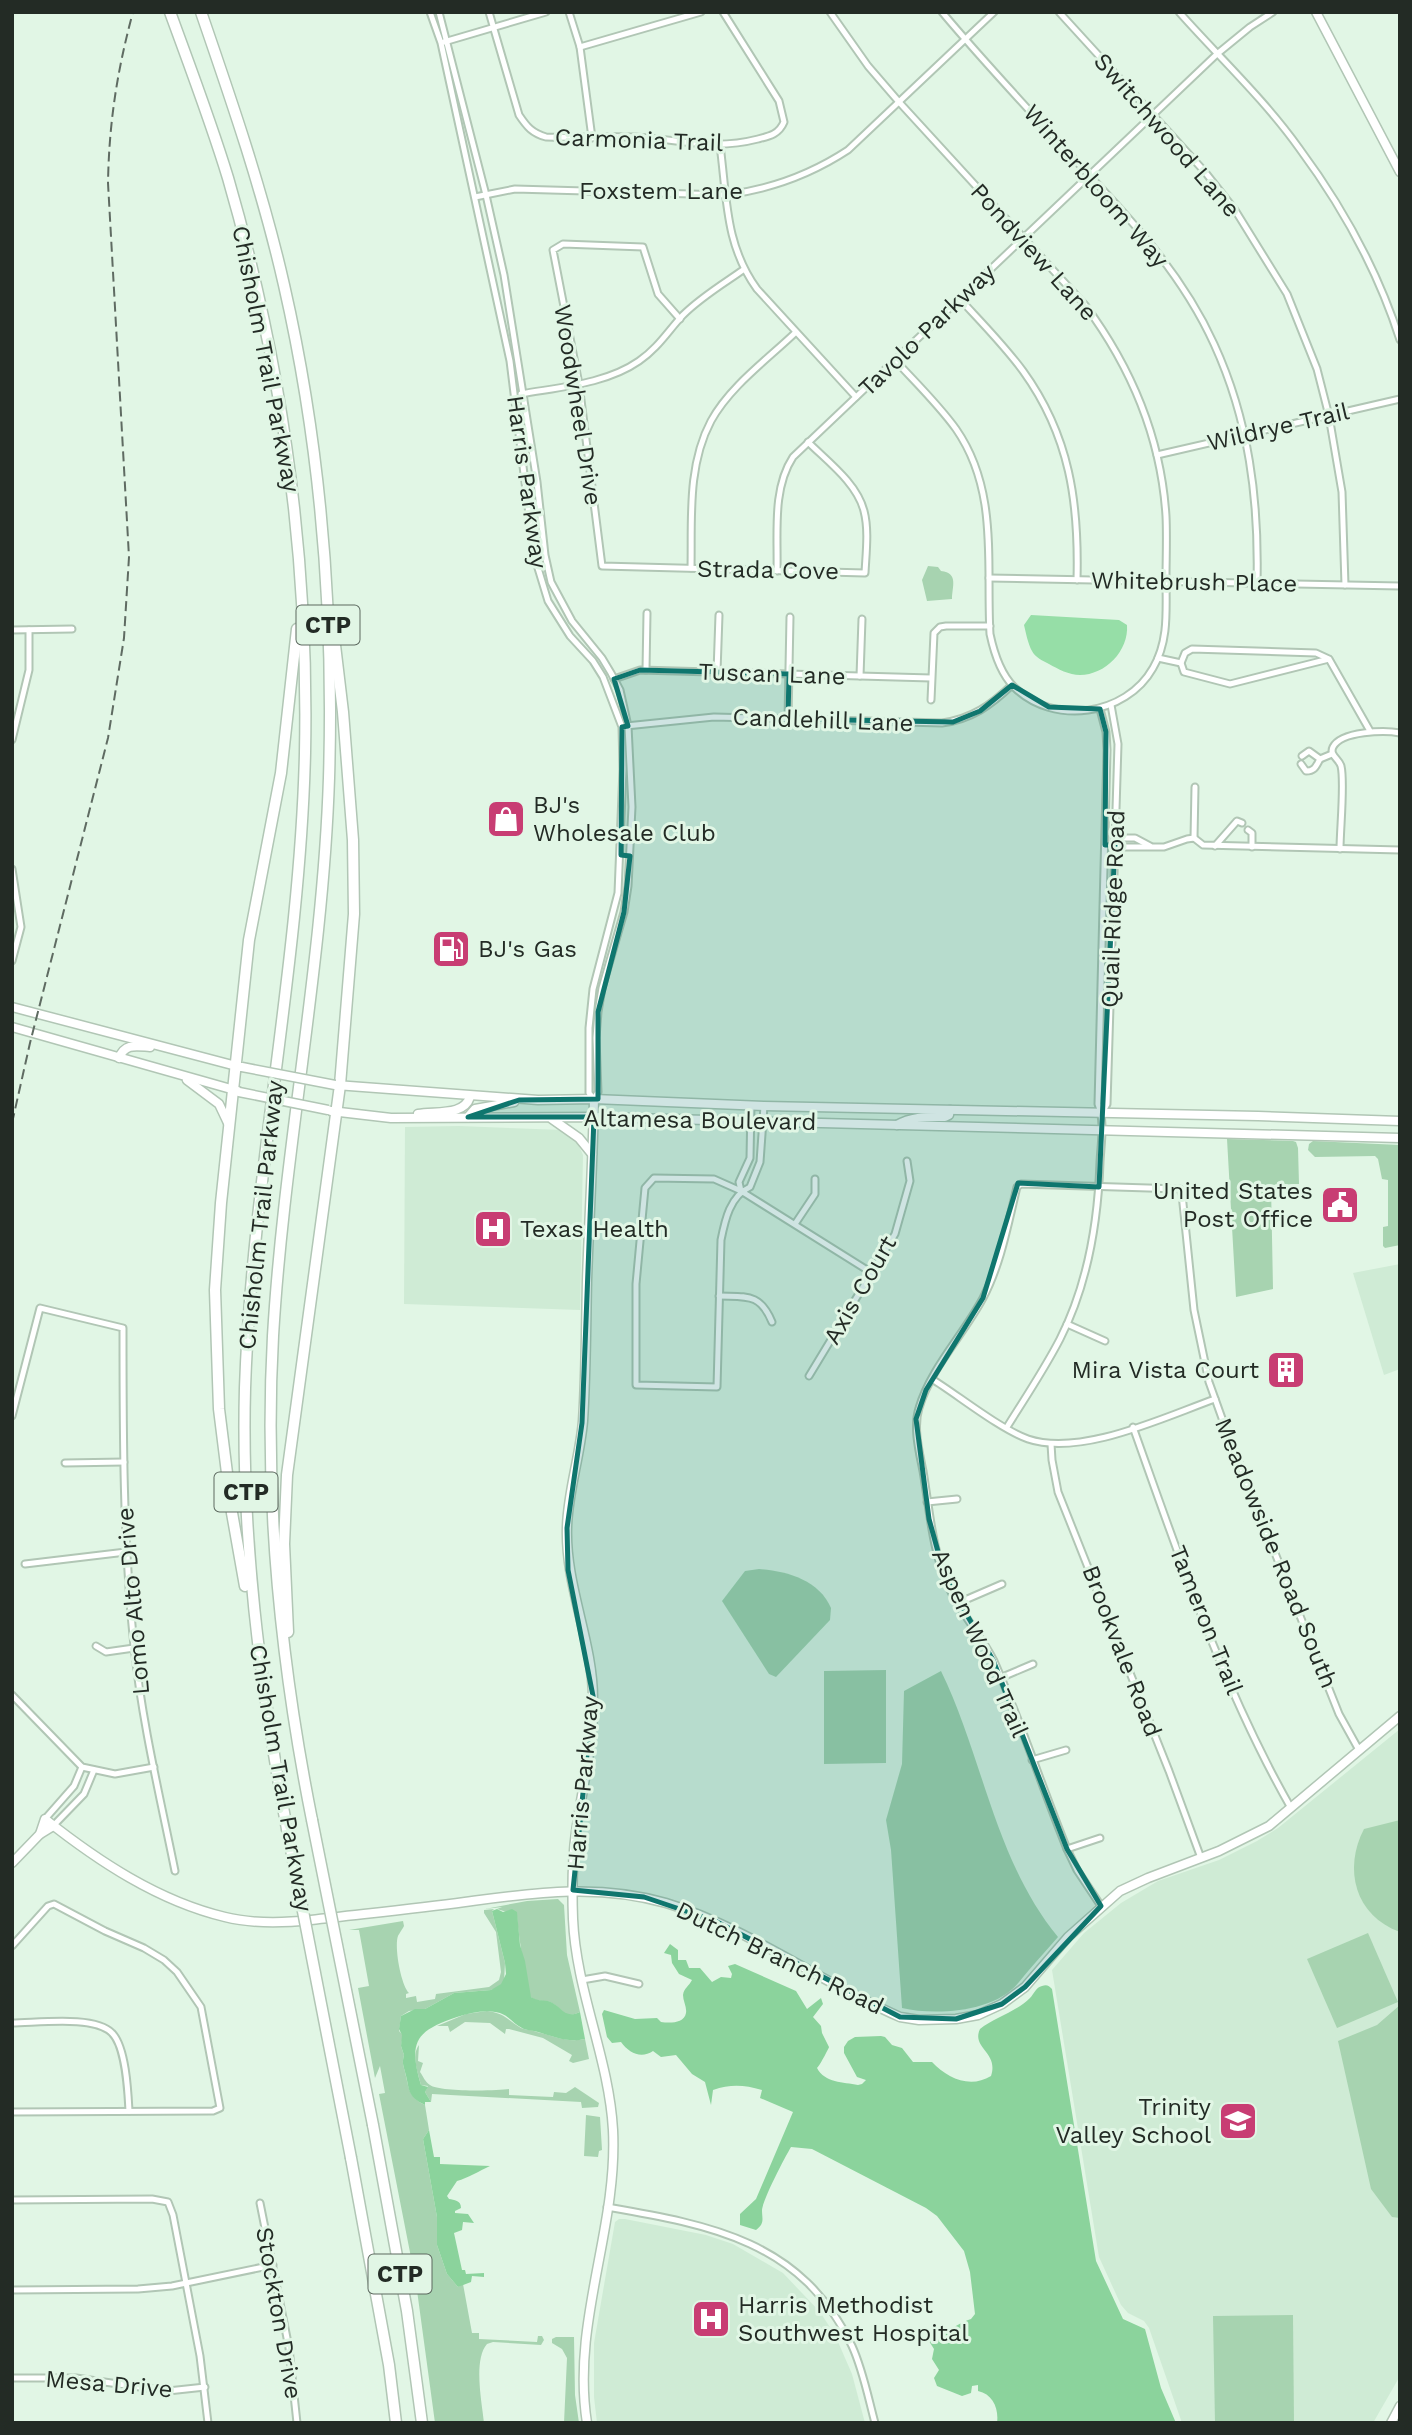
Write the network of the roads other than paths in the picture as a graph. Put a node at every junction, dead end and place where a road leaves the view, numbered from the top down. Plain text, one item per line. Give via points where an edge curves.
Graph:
1 (201, 12) edge
2 (430, 12) edge
3 (439, 12) edge
4 (489, 12) edge
5 (546, 12) edge
6 (569, 12) edge
7 (701, 12) edge
8 (723, 12) edge
9 (830, 12) edge
10 (942, 12) edge
11 (994, 12) edge
12 (1059, 12) edge
13 (1179, 12) edge
14 (1273, 12) edge
15 (1316, 12) edge
16 (172, 17) edge
17 (494, 27) junction
18 (965, 40) junction
19 (444, 42) junction
20 (580, 47) junction
21 (1217, 54) junction
22 (899, 102) junction
23 (1152, 116) junction
24 (592, 138) junction
25 (720, 145) junction
26 (1400, 172) edge
27 (1090, 176) junction
28 (486, 195) junction
29 (726, 195) junction
30 (475, 197) junction
31 (1023, 238) junction
32 (743, 270) junction
33 (959, 298) junction
34 (680, 319) junction
35 (796, 332) junction
36 (1400, 340) edge
37 (895, 359) junction
38 (579, 384) junction
39 (524, 394) junction
40 (515, 395) junction
41 (856, 397) junction
42 (1400, 399) edge
43 (1329, 416) junction
44 (1245, 434) junction
45 (808, 442) junction
46 (1157, 455) junction
47 (602, 566) joint
48 (691, 568) junction
49 (777, 571) junction
50 (989, 578) junction
51 (1077, 580) junction
52 (1166, 581) junction
53 (1258, 583) junction
54 (1345, 585) junction
55 (1400, 586) edge
56 (300, 587) junction
57 (327, 588) junction
58 (647, 613) dead end
59 (719, 615) dead end
60 (790, 617) dead end
61 (862, 618) dead end
62 (989, 626) junction
63 (72, 629) dead end
64 (12, 630) edge
65 (29, 630) junction
66 (1158, 658) junction
67 (1329, 659) junction
68 (1181, 663) junction
69 (646, 670) junction
70 (717, 672) junction
71 (789, 674) junction
72 (860, 676) junction
73 (932, 678) junction
74 (614, 679) junction
75 (1013, 685) junction
76 (931, 700) dead end
77 (1111, 705) junction
78 (1100, 709) junction
79 (788, 719) junction
80 (625, 726) junction
81 (1370, 731) junction
82 (1400, 733) edge
83 (12, 740) edge
84 (1332, 754) junction
85 (1301, 756) dead end
86 (1320, 759) junction
87 (1301, 764) dead end
88 (1195, 787) dead end
89 (1242, 823) dead end
90 (1248, 830) dead end
91 (1194, 838) junction
92 (1105, 845) junction
93 (1116, 845) junction
94 (1215, 846) junction
95 (1251, 847) junction
96 (1339, 849) junction
97 (1400, 850) edge
98 (621, 855) junction
99 (630, 856) junction
100 (12, 869) edge
101 (12, 961) edge
102 (591, 1000) junction
103 (600, 1002) junction
104 (12, 1007) edge
105 (12, 1027) edge
106 (164, 1047) junction
107 (119, 1058) junction
108 (239, 1066) junction
109 (182, 1076) junction
110 (337, 1085) junction
111 (236, 1091) junction
112 (470, 1097) junction
113 (594, 1099) junction
114 (520, 1100) junction
115 (751, 1105) junction
116 (764, 1106) junction
117 (950, 1110) junction
118 (333, 1111) junction
119 (1400, 1112) edge
120 (1102, 1113) junction
121 (468, 1117) junction
122 (594, 1117) junction
123 (391, 1118) junction
124 (550, 1118) junction
125 (1385, 1120) junction
126 (751, 1121) junction
127 (763, 1121) junction
128 (1400, 1121) edge
129 (897, 1125) junction
130 (229, 1126) junction
131 (1102, 1131) junction
132 (1400, 1138) edge
133 (592, 1155) junction
134 (907, 1161) dead end
135 (815, 1179) dead end
136 (1100, 1187) junction
137 (741, 1191) junction
138 (795, 1224) junction
139 (872, 1273) junction
140 (719, 1296) junction
141 (772, 1322) dead end
142 (1067, 1324) junction
143 (1105, 1341) dead end
144 (809, 1376) dead end
145 (932, 1379) junction
146 (1215, 1399) junction
147 (12, 1416) edge
148 (1007, 1427) junction
149 (1133, 1427) junction
150 (1051, 1444) junction
151 (124, 1462) junction
152 (65, 1463) dead end
153 (957, 1499) dead end
154 (927, 1502) junction
155 (126, 1552) junction
156 (25, 1564) dead end
157 (1002, 1584) dead end
158 (958, 1603) junction
159 (96, 1646) dead end
160 (134, 1648) junction
161 (257, 1651) junction
162 (1033, 1664) dead end
163 (1000, 1678) junction
164 (12, 1695) edge
165 (291, 1710) junction
166 (1400, 1716) edge
167 (1066, 1750) dead end
168 (1359, 1750) junction
169 (1032, 1760) junction
170 (82, 1767) junction
171 (154, 1767) junction
172 (94, 1770) junction
173 (1291, 1808) junction
174 (45, 1819) junction
175 (53, 1826) junction
176 (40, 1834) junction
177 (1100, 1838) dead end
178 (1067, 1849) junction
179 (1201, 1858) junction
180 (12, 1863) edge
181 (175, 1871) dead end
182 (573, 1890) junction
183 (1101, 1906) junction
184 (13, 1945) edge
185 (582, 1980) junction
186 (639, 1984) dead end
187 (12, 2023) edge
188 (129, 2111) junction
189 (12, 2112) edge
190 (12, 2200) edge
191 (260, 2203) dead end
192 (607, 2207) junction
193 (273, 2264) junction
194 (186, 2283) junction
195 (12, 2290) edge
196 (12, 2378) edge
197 (205, 2387) junction
198 (1400, 2406) edge
199 (208, 2423) edge
200 (298, 2423) edge
201 (396, 2423) edge
202 (422, 2423) edge
203 (587, 2423) edge
204 (875, 2423) edge
205 (1391, 2423) edge

1 - 57 highway, Chisholm Trail Parkway / CTP via 248,152 285,288 312,443
2 - 19 street, Harris Parkway
3 - 19 street, Harris Parkway
4 - 17 street, Carmonia Trail
5 - 17 street
6 - 20 street
7 - 20 street
8 - 25 street, Carmonia Trail via 779,101 784,122 779,132 770,136
9 - 22 street, Pondview Lane
10 - 18 street, Winterbloom Way
11 - 18 street, Foxstem Lane
12 - 23 street, Switchwood Lane
13 - 21 street
14 - 21 street, Tavolo Parkway
15 - 26 main road
16 - 56 highway, Chisholm Trail Parkway / CTP via 228,178 260,306 284,425
17 - 19 street
17 - 24 street, Carmonia Trail via 512,96 527,127 546,137
18 - 22 street, Foxstem Lane
18 - 27 street, Winterbloom Way
19 - 28 street, Harris Parkway
19 - 30 street, Harris Parkway
20 - 24 street
21 - 23 street, Tavolo Parkway
21 - 36 street via 1299,146 1333,197 1389,304
22 - 29 street, Foxstem Lane via 848,150 820,168 757,191
22 - 31 street, Pondview Lane
23 - 27 street, Tavolo Parkway
23 - 43 street, Switchwood Lane via 1205,172 1264,255 1306,338
24 - 25 street, Carmonia Trail
25 - 29 street
27 - 31 street, Tavolo Parkway
27 - 44 street, Winterbloom Way via 1142,232 1180,283 1217,351
28 - 29 street, Foxstem Lane via 515,189
28 - 30 street, Foxstem Lane
28 - 39 street, Harris Parkway
29 - 32 street via 732,238
30 - 40 street, Harris Parkway
31 - 33 street, Tavolo Parkway
31 - 46 street, Pondview Lane via 1069,286 1110,340 1139,397
32 - 34 street
32 - 35 street
33 - 37 street, Tavolo Parkway
33 - 51 street via 1022,369 1054,425 1074,492 1079,535
34 - 38 street via 638,362 608,377
34 - 38 street, Woodwheel Drive via 658,294 643,247 556,247 555,265
35 - 41 street
35 - 48 street via 734,391 712,420 694,476
37 - 41 street, Tavolo Parkway
37 - 50 street via 956,430 971,457 986,507
38 - 39 street
38 - 47 street, Woodwheel Drive
39 - 40 street
39 - 74 street, Harris Parkway via 551,582 572,621
40 - 80 street, Harris Parkway via 539,578 558,619 603,677
41 - 45 street, Tavolo Parkway
42 - 43 street, Wildrye Trail
43 - 44 street, Wildrye Trail
43 - 54 street, Switchwood Lane via 1342,492
44 - 46 street, Wildrye Trail
44 - 53 street, Winterbloom Way via 1256,512
45 - 49 street, Tavolo Parkway via 781,478
45 - 49 street, Strada Cove via 861,502 866,522 865,573
46 - 52 street, Pondview Lane via 1166,519
47 - 48 street, Strada Cove
48 - 49 street, Strada Cove
50 - 51 street, Whitebrush Place
50 - 62 street
51 - 52 street, Whitebrush Place
52 - 53 street, Whitebrush Place
52 - 66 street, Pondview Lane via 1165,638
53 - 54 street, Whitebrush Place
54 - 55 street, Whitebrush Place
56 - 108 highway via 286,744 253,917
56 - 161 highway, Chisholm Trail Parkway / CTP via 303,798 245,1388 247,1530
57 - 110 highway via 353,840 354,928
57 - 165 highway, Chisholm Trail Parkway / CTP via 325,848 271,1373 274,1546
58 - 69 street
59 - 70 street
60 - 71 street
61 - 72 street
62 - 73 street via 937,629
62 - 75 street via 993,648
63 - 65 street
64 - 65 street
65 - 83 street via 29,670
66 - 68 street
66 - 77 street, Pondview Lane via 1137,688
67 - 68 street via 1316,653 1192,649
67 - 68 street via 1230,684 1184,671
67 - 81 street
69 - 70 street, Tuscan Lane
69 - 74 street, Tuscan Lane
70 - 71 street, Tuscan Lane
71 - 72 street, Tuscan Lane
71 - 79 street
72 - 73 street, Tuscan Lane
73 - 76 street
74 - 80 street, Harris Parkway via 625,709
75 - 78 street, Pondview Lane via 1049,707
75 - 79 street, Candlehill Lane via 980,711 953,722
77 - 78 street, Pondview Lane
77 - 93 street, Quail Ridge Road via 1118,744
78 - 92 street, Quail Ridge Road via 1106,732
79 - 80 street, Candlehill Lane via 714,717
80 - 98 street, Harris Parkway
80 - 99 street, Harris Parkway via 632,807
81 - 82 street
81 - 84 street via 1335,744
84 - 86 street
84 - 96 street via 1341,768
85 - 86 street via 1308,751
86 - 87 street via 1311,771
88 - 91 street
89 - 94 street via 1237,821
90 - 95 street
91 - 93 street via 1164,847 1120,838
91 - 94 street
92 - 93 street
92 - 120 street, Quail Ridge Road via 1098,1104
93 - 120 street, Quail Ridge Road via 1107,1104
94 - 95 street
95 - 96 street
96 - 97 street
98 - 99 street
98 - 102 street, Harris Parkway via 618,893
99 - 103 street, Harris Parkway via 624,912
100 - 101 street via 21,927
102 - 103 street
102 - 113 street, Harris Parkway via 589,1093
103 - 113 street, Harris Parkway via 598,1092
104 - 106 main road, Altamesa Boulevard
105 - 107 main road, Altamesa Boulevard
106 - 107 main road via 129,1046
106 - 108 main road, Altamesa Boulevard
107 - 109 main road, Altamesa Boulevard
108 - 110 main road, Altamesa Boulevard, bridge
108 - 111 highway
109 - 111 main road, Altamesa Boulevard
109 - 130 main road via 219,1104
110 - 112 main road, Altamesa Boulevard
110 - 118 highway
111 - 118 main road, Altamesa Boulevard, bridge
111 - 130 highway
112 - 114 main road, Altamesa Boulevard
112 - 123 main road via 461,1110
113 - 114 main road, Altamesa Boulevard
113 - 115 main road, Altamesa Boulevard
113 - 122 main road, Harris Parkway
114 - 121 main road via 475,1109
115 - 116 main road, Altamesa Boulevard
115 - 126 street
116 - 117 main road, Altamesa Boulevard
116 - 127 street
117 - 120 main road, Altamesa Boulevard
117 - 129 main road via 945,1117 907,1119
118 - 123 main road, Altamesa Boulevard
118 - 165 highway via 287,1475 284,1565
119 - 125 main road
120 - 125 main road, Altamesa Boulevard
120 - 131 street, Quail Ridge Road
121 - 123 main road, Altamesa Boulevard
121 - 124 main road, Altamesa Boulevard
122 - 124 main road, Altamesa Boulevard
122 - 126 main road, Altamesa Boulevard
122 - 133 main road, Harris Parkway
124 - 133 main road via 571,1130
125 - 128 main road, Altamesa Boulevard
126 - 127 main road, Altamesa Boulevard
126 - 137 street via 750,1158 739,1182
127 - 129 main road, Altamesa Boulevard
127 - 137 street via 760,1162 750,1186
129 - 131 main road, Altamesa Boulevard
130 - 161 highway via 215,1290 216,1380 232,1513
131 - 132 main road, Altamesa Boulevard
131 - 136 street, Quail Ridge Road
133 - 182 main road, Harris Parkway via 583,1423 567,1528 568,1570 593,1696 592,1732 575,1835
134 - 139 street, Axis Court via 910,1181 895,1234
135 - 138 street via 814,1194
136 - 142 street, Quail Ridge Road via 1085,1269
136 - 145 street, Aspen Wood Trail via 1017,1187 984,1298
136 - 146 street, Meadowside Road South via 1177,1188 1182,1194 1194,1310
137 - 138 street
137 - 140 street via 726,1217 721,1240
137 - 140 street via 714,1179 690,1177 654,1178 645,1188 636,1284 636,1385 716,1387
138 - 139 street
139 - 144 street, Axis Court
140 - 141 street via 749,1297 765,1306
142 - 143 street
142 - 148 street, Quail Ridge Road
145 - 148 street
145 - 154 street, Aspen Wood Trail via 916,1419
146 - 149 street
146 - 168 street, Meadowside Road South via 1339,1714
147 - 151 street, Lomo Alto Drive via 40,1308 123,1328
148 - 150 street
149 - 150 street via 1071,1444
149 - 173 street, Tameron Trail via 1210,1635 1263,1759
150 - 179 street, Brookvale Road via 1058,1492
151 - 152 street
151 - 155 street, Lomo Alto Drive
153 - 154 street
154 - 158 street, Aspen Wood Trail via 935,1549
155 - 156 street
155 - 160 street, Lomo Alto Drive
157 - 158 street
158 - 163 street, Aspen Wood Trail
159 - 160 street via 107,1652
160 - 171 street, Lomo Alto Drive
161 - 201 highway, Chisholm Trail Parkway / CTP, bridge
162 - 163 street
163 - 169 street, Aspen Wood Trail
164 - 170 street
165 - 202 highway, Chisholm Trail Parkway / CTP, bridge via 373,2125
166 - 168 main road, Dutch Branch Road
167 - 169 street
168 - 173 main road, Dutch Branch Road
169 - 178 street, Aspen Wood Trail
170 - 172 street
170 - 174 street via 74,1786
171 - 172 street via 115,1774
171 - 181 street, Lomo Alto Drive
172 - 175 street via 84,1794
173 - 179 main road, Dutch Branch Road via 1269,1826
174 - 175 main road, Dutch Branch Road
174 - 176 main road
175 - 176 main road
175 - 182 main road, Dutch Branch Road via 141,1884 225,1918 298,1922
176 - 180 main road
177 - 178 street
178 - 183 street, Aspen Wood Trail
179 - 183 main road, Dutch Branch Road via 1120,1891
182 - 183 main road, Dutch Branch Road via 621,1893 681,1908 715,1921 883,2010 919,2020 978,2015 1002,2004 1025,1987
182 - 185 main road, Harris Parkway
184 - 188 street via 54,1904 144,1948 177,1972 201,2007 220,2108
185 - 186 street via 605,1976
185 - 192 main road, Harris Parkway via 611,2114 613,2163
187 - 188 street via 73,2022 106,2028 118,2041
188 - 189 street
190 - 194 street via 168,2202
191 - 193 street, Stockton Drive
192 - 203 main road, Harris Parkway via 585,2334
192 - 204 street via 722,2231 786,2265 821,2298 844,2330
193 - 194 street
193 - 200 street, Stockton Drive
194 - 195 street via 138,2289
194 - 197 street
196 - 197 street, Mesa Drive via 76,2378 168,2391
197 - 199 street
198 - 205 main road

